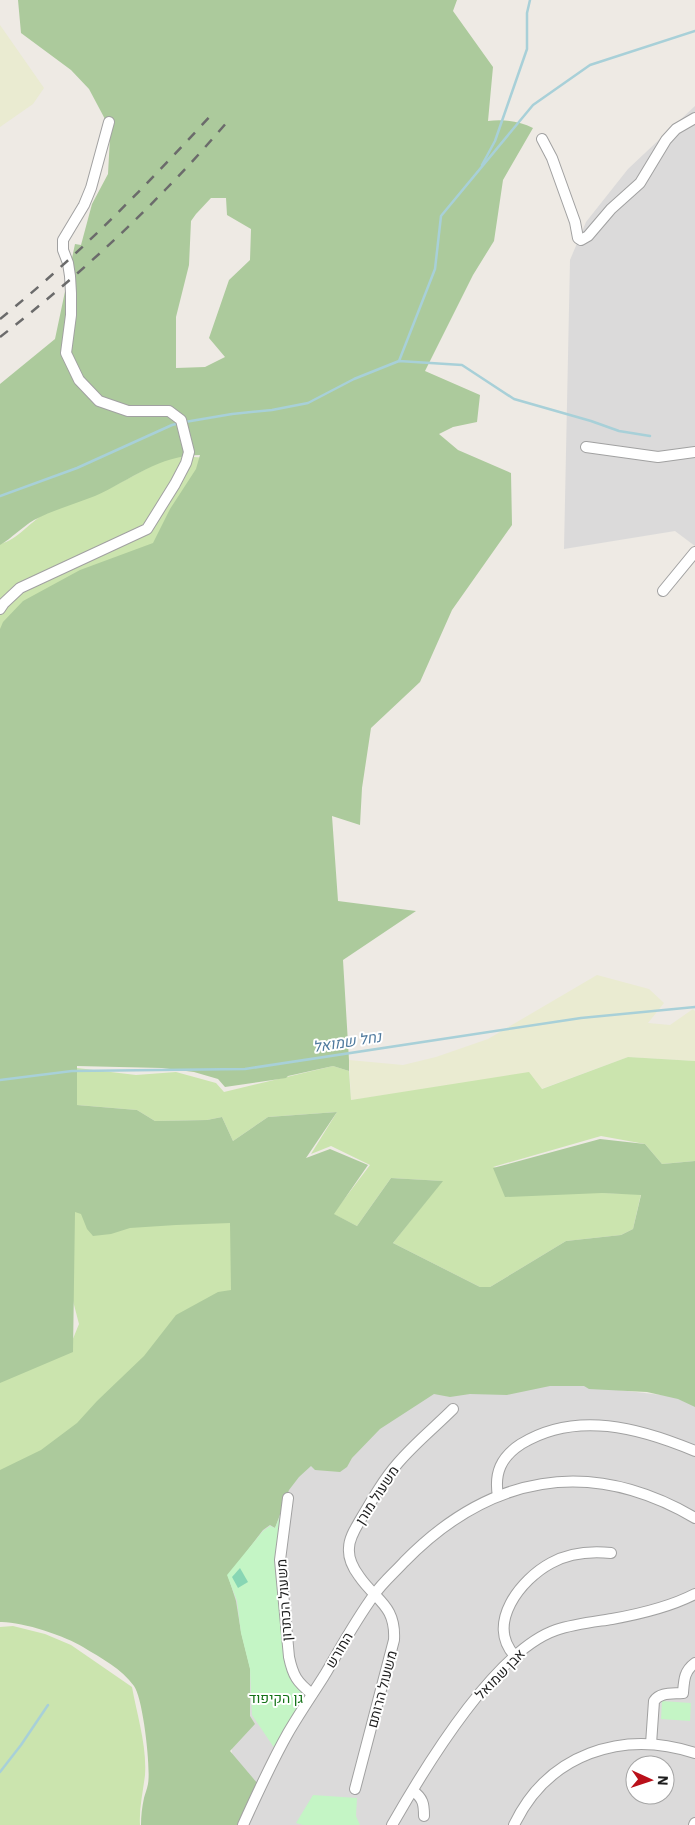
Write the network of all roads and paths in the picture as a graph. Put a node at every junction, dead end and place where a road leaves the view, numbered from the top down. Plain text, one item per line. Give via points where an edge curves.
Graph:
1 (695, 118) edge
2 (109, 122) dead end
3 (542, 138) dead end
4 (586, 447) dead end
5 (695, 452) edge
6 (695, 552) edge
7 (663, 591) dead end
8 (0, 609) edge
9 (453, 1410) dead end
10 (695, 1451) edge
11 (498, 1496) junction
12 (288, 1498) dead end
13 (695, 1518) edge
14 (611, 1553) dead end
15 (374, 1594) junction
16 (695, 1594) edge
17 (515, 1656) junction
18 (695, 1663) edge
19 (312, 1694) junction
20 (651, 1744) junction
21 (695, 1753) edge
22 (355, 1789) dead end
23 (413, 1791) junction
24 (424, 1816) dead end
25 (243, 1825) edge
26 (392, 1825) edge
27 (514, 1825) edge

1 - 3 street via 666,140 640,183 581,240
2 - 8 street via 91,188 63,240 71,293 66,353 79,380 99,401 128,411 169,411 181,420 189,452 175,484 147,529 20,588
4 - 5 street via 658,457
6 - 7 street
9 - 15 street, משעול מורן via 398,1463 375,1494 352,1535 349,1546 351,1563
10 - 11 street via 612,1426 561,1427 529,1439 507,1455 498,1473
11 - 13 street, החורש via 556,1482 608,1484 663,1501
11 - 15 street, החורש via 454,1519 421,1546
12 - 19 street, משעול הכתרון via 280,1560 289,1657 297,1681
14 - 17 street via 588,1552 564,1558 552,1562 528,1579 518,1590 504,1624 506,1646
15 - 19 street, החורש
15 - 22 street, משעול הרותם via 389,1610 394,1624 394,1640
16 - 17 street, אבן שמואל via 652,1610 555,1630 530,1643
17 - 23 street, אבן שמואל via 469,1707
18 - 20 street via 685,1674 683,1693 664,1694 654,1701
19 - 25 street, החורש via 284,1741
20 - 21 street
20 - 27 street via 607,1747 581,1756 559,1769 526,1803
23 - 24 street via 422,1800
23 - 26 street, אבן שמואל

